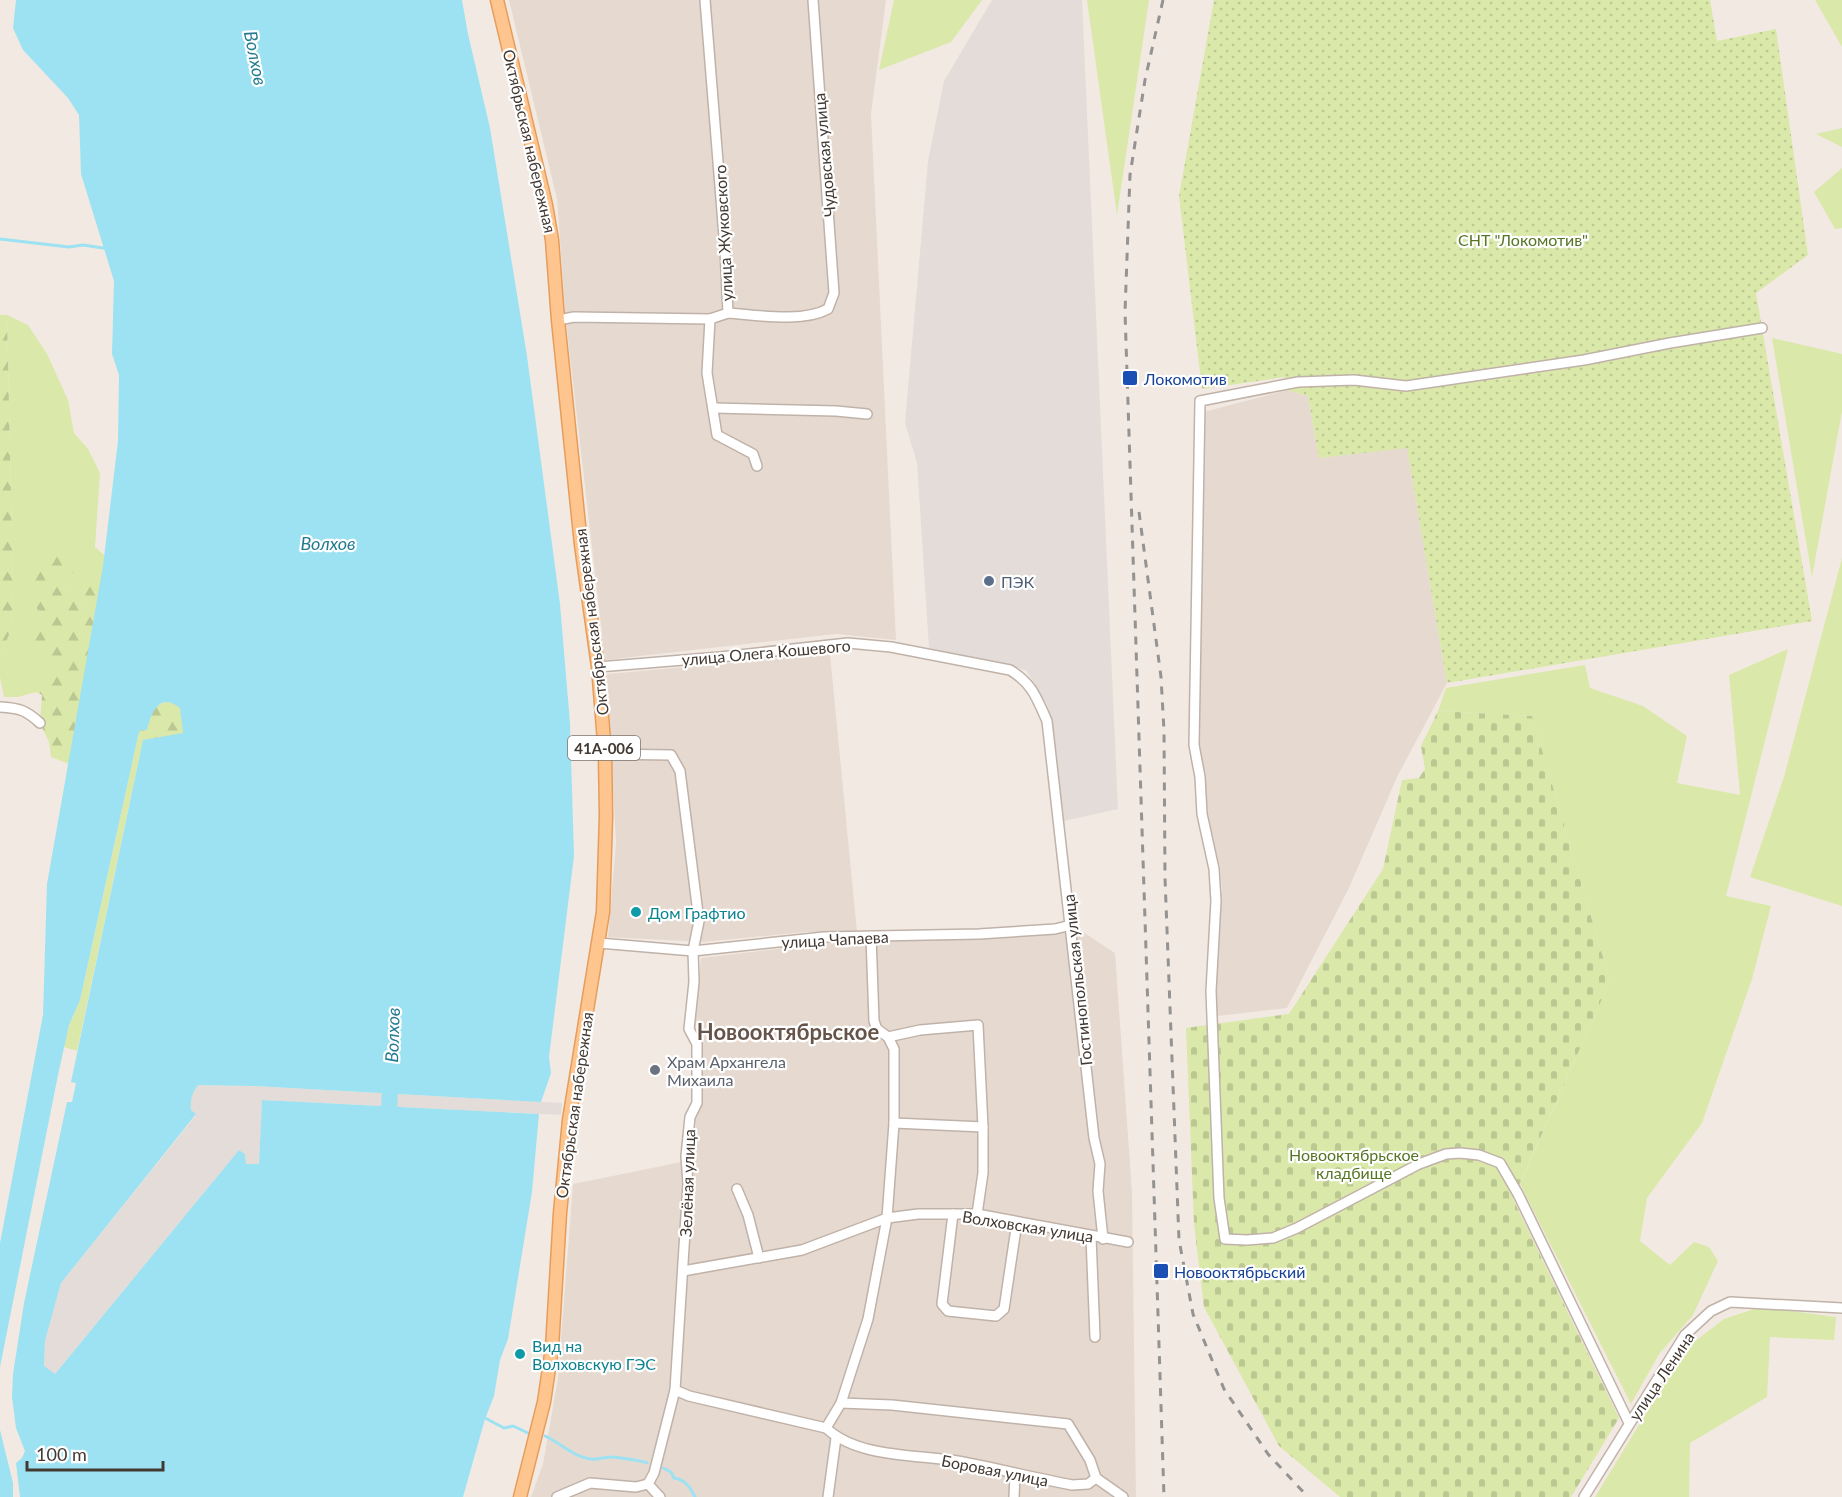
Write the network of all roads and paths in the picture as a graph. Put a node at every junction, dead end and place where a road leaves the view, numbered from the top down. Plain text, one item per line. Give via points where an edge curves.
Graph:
1 (497, 0) edge
2 (705, 0) edge
3 (813, 0) edge
4 (728, 313) junction
5 (710, 319) junction
6 (558, 320) junction
7 (1762, 328) dead end
8 (714, 408) junction
9 (867, 414) dead end
10 (758, 466) dead end
11 (598, 667) junction
12 (0, 707) edge
13 (1047, 722) joint
14 (40, 723) dead end
15 (604, 754) junction
16 (1071, 925) junction
17 (871, 936) junction
18 (598, 943) junction
19 (693, 951) junction
20 (888, 1037) junction
21 (894, 1123) junction
22 (983, 1127) junction
23 (737, 1189) dead end
24 (953, 1214) junction
25 (977, 1214) junction
26 (887, 1218) junction
27 (1017, 1222) junction
28 (1091, 1237) junction
29 (1103, 1239) junction
30 (1128, 1242) dead end
31 (759, 1258) junction
32 (684, 1271) junction
33 (1842, 1308) edge
34 (1095, 1337) dead end
35 (675, 1390) junction
36 (841, 1403) junction
37 (1629, 1423) junction
38 (826, 1428) junction
39 (836, 1438) junction
40 (1015, 1474) junction
41 (1096, 1478) junction
42 (648, 1484) junction
43 (520, 1497) edge
44 (557, 1497) edge
45 (660, 1497) edge
46 (828, 1497) edge
47 (1014, 1497) edge
48 (1123, 1497) edge
49 (1584, 1497) edge

1 - 6 main road, Октябрьская набережная / 41А-006 via 546,205
2 - 4 street, улица Жуковского
3 - 4 street, Чудовская улица via 834,293 828,309 819,314
4 - 5 street, улица Жуковского
5 - 6 street
5 - 8 street, улица Жуковского via 707,373
6 - 11 main road, Октябрьская набережная / 41А-006
7 - 37 street via 1406,386 1354,380 1298,382 1200,401 1194,745 1215,879 1211,991 1219,1198 1225,1239 1274,1238 1446,1154 1479,1155 1500,1163
8 - 9 street
8 - 10 street, улица Жуковского via 717,435 753,454
11 - 13 street, улица Олега Кошевого via 830,644 891,647 1010,670 1033,689
11 - 15 main road, Октябрьская набережная / 41А-006
12 - 14 street via 18,708
13 - 16 street, Гостинопольская улица
15 - 18 main road, Октябрьская набережная / 41А-006 via 606,864
15 - 19 street, Зелёная улица via 671,755 680,771 699,921
16 - 17 street, улица Чапаева via 979,934
16 - 29 street, Гостинопольская улица via 1100,1164 1098,1191
17 - 19 street, улица Чапаева
17 - 20 street via 874,1021 877,1029
18 - 19 street, улица Чапаева
18 - 43 main road, Октябрьская набережная / 41А-006 via 569,1120 552,1348 544,1402
19 - 32 street, Зелёная улица via 689,1029 697,1044 697,1103 690,1117 686,1156
20 - 21 street via 894,1049
20 - 22 street via 978,1025
21 - 22 street
21 - 26 street
22 - 25 street via 983,1173
23 - 31 street
24 - 25 street, Волховская улица
24 - 26 street, Волховская улица
24 - 27 street via 942,1304 948,1311 996,1316 1004,1309
25 - 27 street, Волховская улица
26 - 31 street, Волховская улица via 802,1250
26 - 36 street via 868,1320
27 - 28 street, Волховская улица
28 - 29 street, Волховская улица
28 - 34 street
29 - 30 street, Волховская улица
31 - 32 street, Волховская улица
32 - 35 street, Зелёная улица
33 - 37 street, улица Ленина via 1730,1302 1711,1311 1685,1335
35 - 38 street
35 - 42 street, Зелёная улица
36 - 38 street
36 - 41 street via 1068,1424
37 - 49 street, улица Ленина
38 - 39 street, Боровая улица
39 - 40 street, Боровая улица via 875,1451 962,1462
39 - 46 street
40 - 41 street, Боровая улица via 1072,1485 1088,1484
40 - 47 street
41 - 48 street
42 - 44 street via 636,1487 590,1483
42 - 45 street

